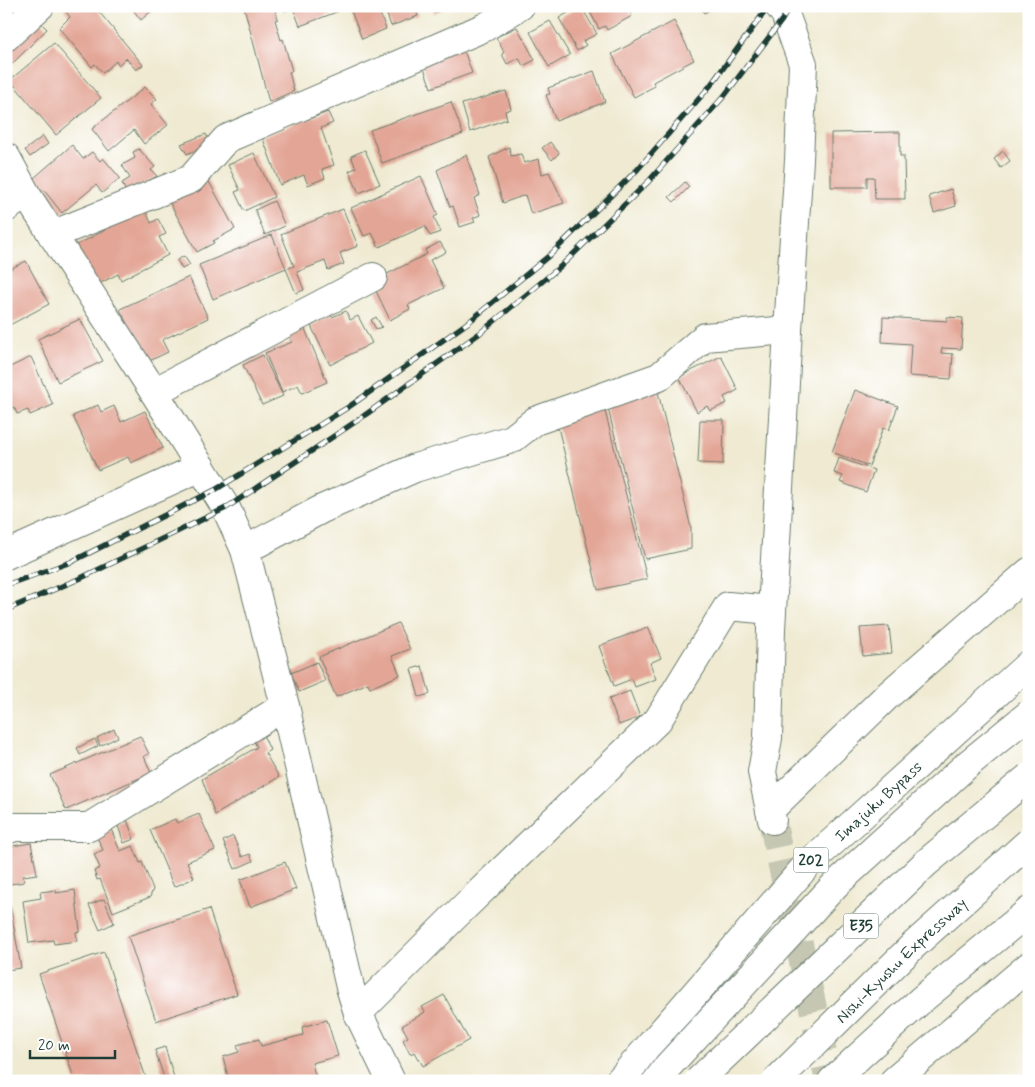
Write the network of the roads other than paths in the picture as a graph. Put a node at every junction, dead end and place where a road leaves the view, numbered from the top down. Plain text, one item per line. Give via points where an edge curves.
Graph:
1 (40, 6) edge
2 (520, 6) edge
3 (780, 6) edge
4 (6, 37) edge
5 (6, 157) edge
6 (16, 201) edge
7 (52, 235) junction
8 (373, 277) dead end
9 (788, 330) junction
10 (154, 392) junction
11 (201, 467) junction
12 (244, 550) junction
13 (6, 554) edge
14 (1029, 572) edge
15 (772, 610) junction
16 (1029, 664) edge
17 (285, 706) junction
18 (1029, 714) edge
19 (1029, 777) edge
20 (6, 830) edge
21 (1029, 842) edge
22 (1029, 911) edge
23 (1029, 966) edge
24 (358, 1013) junction
25 (391, 1081) edge
26 (619, 1081) edge
27 (657, 1081) edge
28 (698, 1081) edge
29 (776, 1081) edge
30 (832, 1081) edge
31 (894, 1081) edge

1 - 4 main road
2 - 7 main road via 485,27 226,139 192,179
3 - 9 main road via 803,64
5 - 6 main road
6 - 7 main road
7 - 10 main road
8 - 10 main road
9 - 12 main road via 706,337 659,377 534,421 512,439 416,468 322,509
9 - 15 main road
10 - 11 main road
11 - 12 main road via 226,508
11 - 13 main road
12 - 17 main road
14 - 15 main road via 886,698 771,815 762,772 768,738
15 - 24 main road via 728,606 658,720
16 - 26 main road, Imajuku Bypass / 202 via 807,865
17 - 20 main road via 88,827 15,827
17 - 24 main road
18 - 27 main road, bridge via 968,764 835,885
19 - 28 main road, E35, bridge via 926,863
21 - 29 main road, Nishi-Kyushu Expressway, bridge via 914,945
22 - 30 main road via 921,1000
23 - 31 main road
24 - 25 main road

